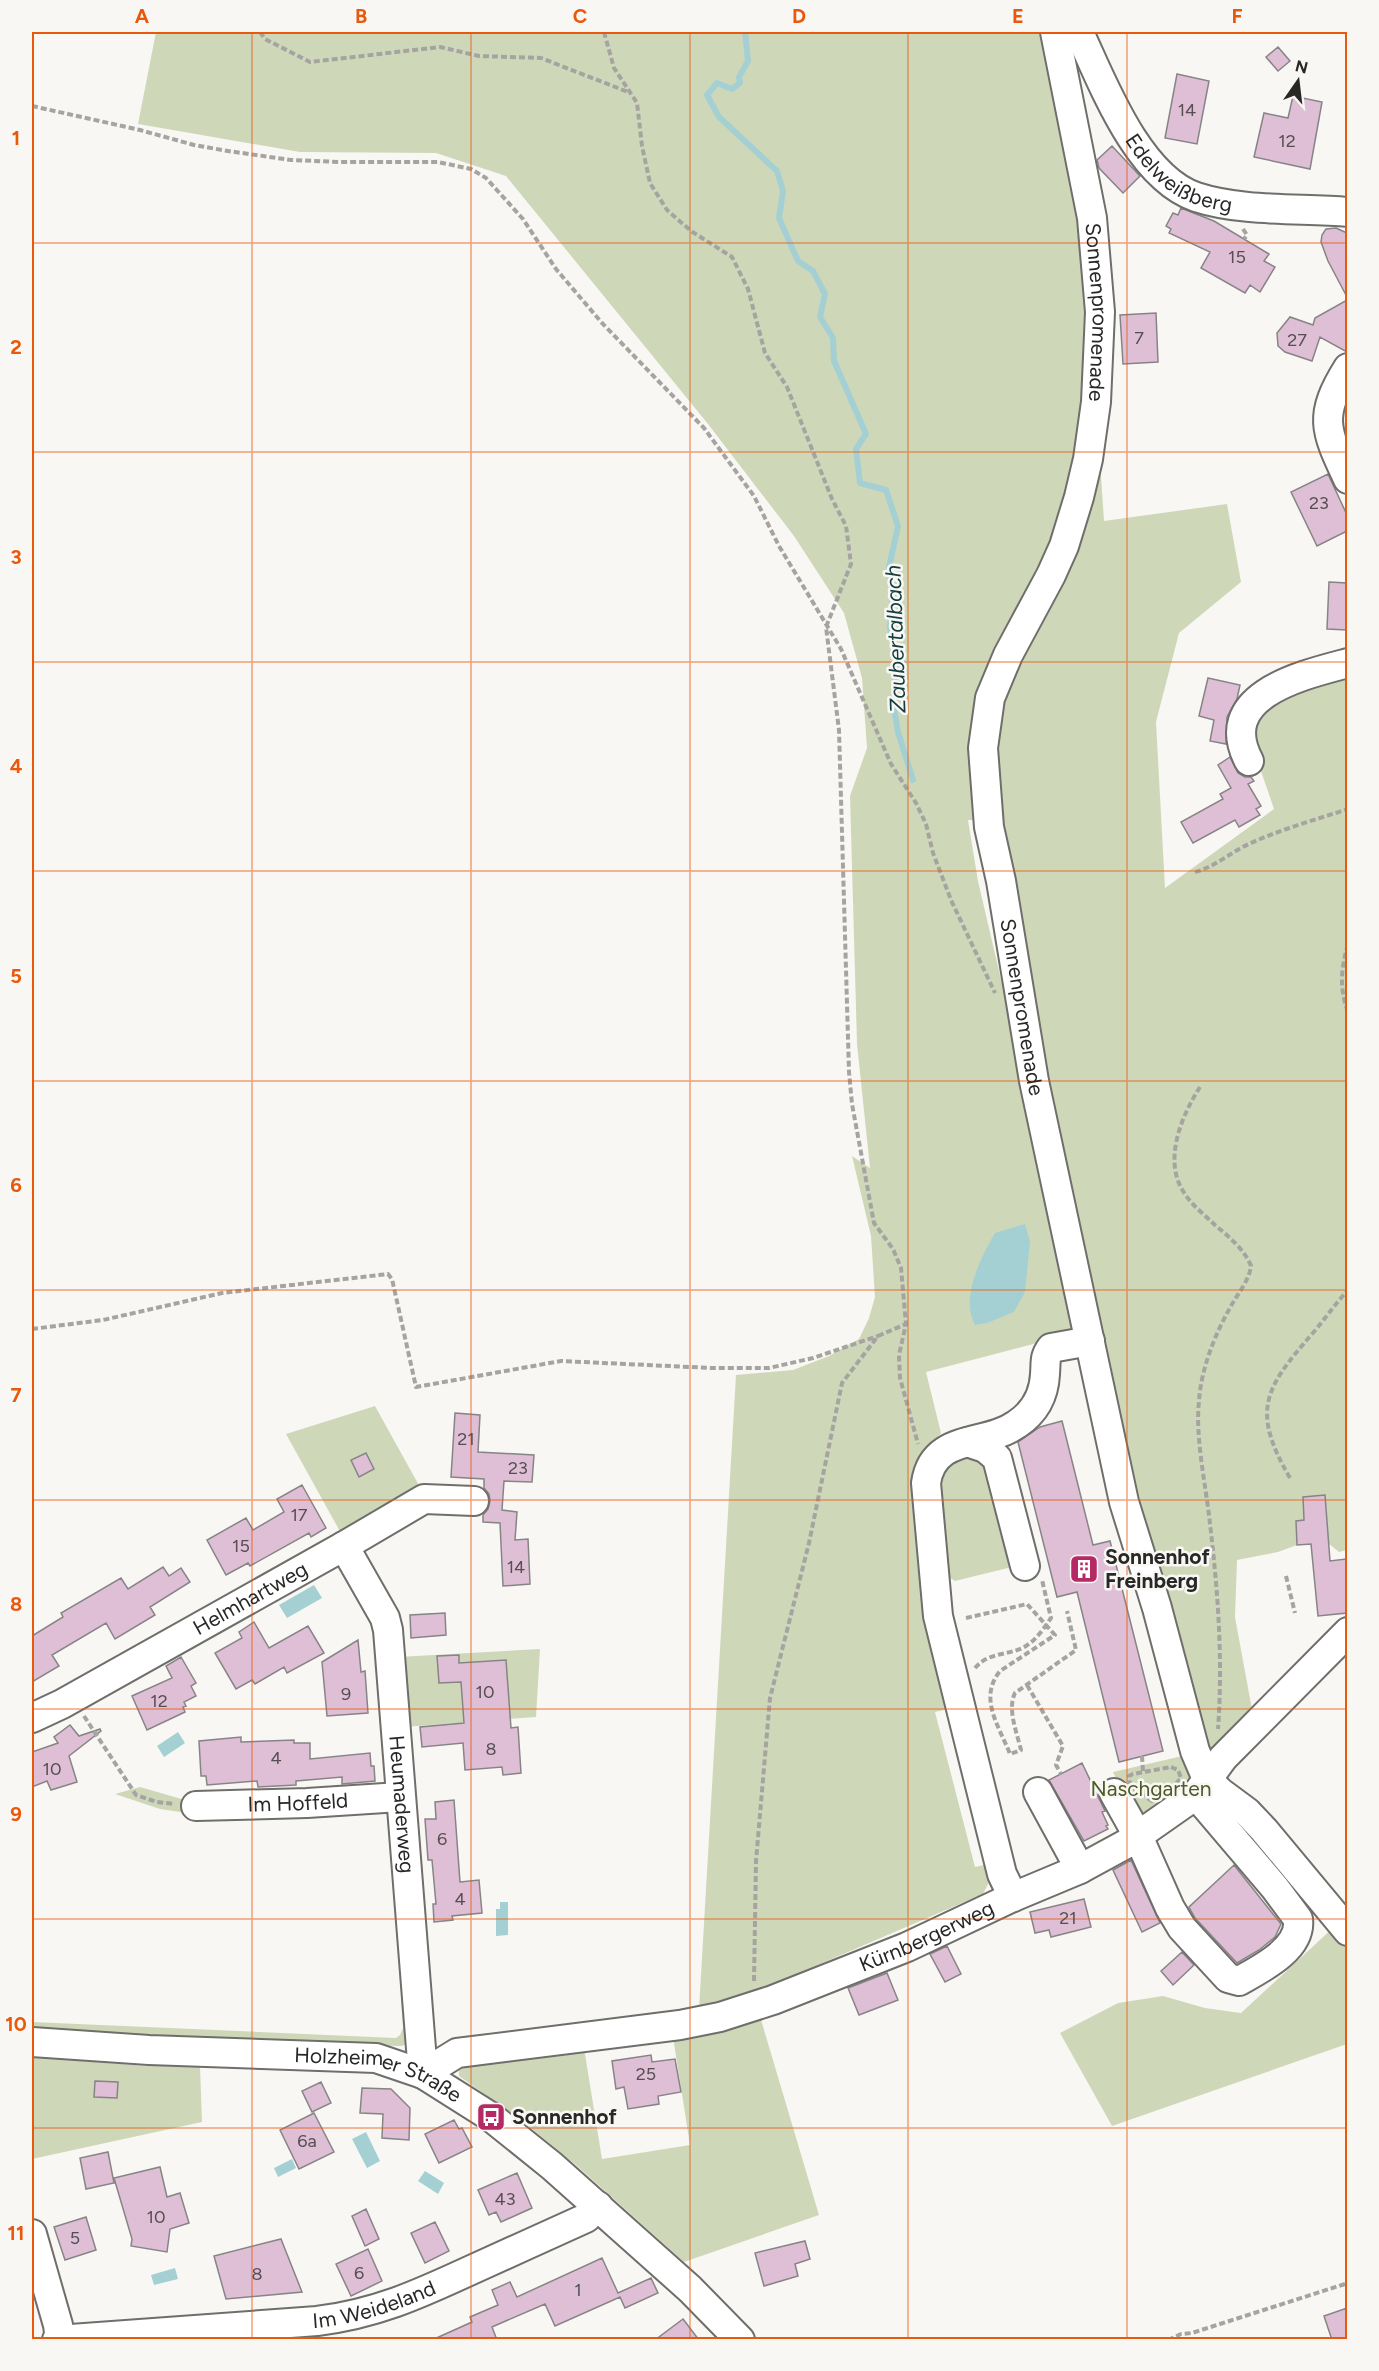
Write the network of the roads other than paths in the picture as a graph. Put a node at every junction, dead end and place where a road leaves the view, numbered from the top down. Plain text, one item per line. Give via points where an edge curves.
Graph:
1 (1055, 32) edge
2 (1079, 32) edge
3 (1347, 212) edge
4 (1347, 368) edge
5 (1347, 479) edge
6 (1347, 663) edge
7 (1249, 760) dead end
8 (1090, 1341) junction
9 (967, 1442) junction
10 (474, 1501) dead end
11 (344, 1546) junction
12 (1034, 1572) road end
13 (1347, 1632) edge
14 (32, 1718) edge
15 (1201, 1787) junction
16 (1038, 1792) dead end
17 (1114, 1793) dead end
18 (400, 1797) junction
19 (196, 1806) road end
20 (1138, 1836) junction
21 (1080, 1869) junction
22 (1013, 1897) junction
23 (1347, 1931) edge
24 (32, 2042) edge
25 (423, 2074) junction
26 (598, 2206) junction
27 (32, 2234) edge
28 (59, 2339) edge
29 (740, 2340) edge

1 - 8 street, Sonnenpromenade via 1092,218 1098,279 1100,342 1092,431 1072,522 1051,575 997,680 990,698 983,748 989,827 1002,881 1034,1081
2 - 3 street, Edelweißberg via 1130,134 1159,172 1182,190 1229,204
4 - 5 street via 1332,395 1326,423
6 - 7 street via 1284,683 1254,702 1240,736
8 - 9 street via 1051,1348 1045,1356 1042,1396 1032,1412 997,1435
8 - 15 street, Sonnenpromenade via 1128,1521 1157,1608
9 - 12 street via 985,1448 997,1458
9 - 22 street via 940,1453 926,1483 938,1616 1002,1874
10 - 11 street, Helmhartweg via 424,1498
11 - 14 street, Helmhartweg
11 - 18 street, Heumaderweg via 388,1630
13 - 15 street, Kürnbergerweg via 1235,1745
15 - 20 street, Kürnbergerweg
15 - 20 street via 1298,1919 1293,1940 1272,1960 1239,1981 1228,1978 1182,1928
15 - 23 street, Sonnenpromenade via 1220,1792 1246,1812
16 - 21 street
17 - 20 street
18 - 19 street, Im Hoffeld
18 - 25 street, Heumaderweg
20 - 21 street, Kürnbergerweg
21 - 22 street, Kürnbergerweg
22 - 25 street, Kürnbergerweg via 907,1947 720,2017 457,2053
24 - 25 street, Holzheimer Straße via 376,2058
25 - 26 street, Holzheimer Straße via 491,2117
26 - 28 street, Im Weideland via 586,2218 410,2298 344,2318
26 - 29 street, Holzheimer Straße
27 - 28 street

